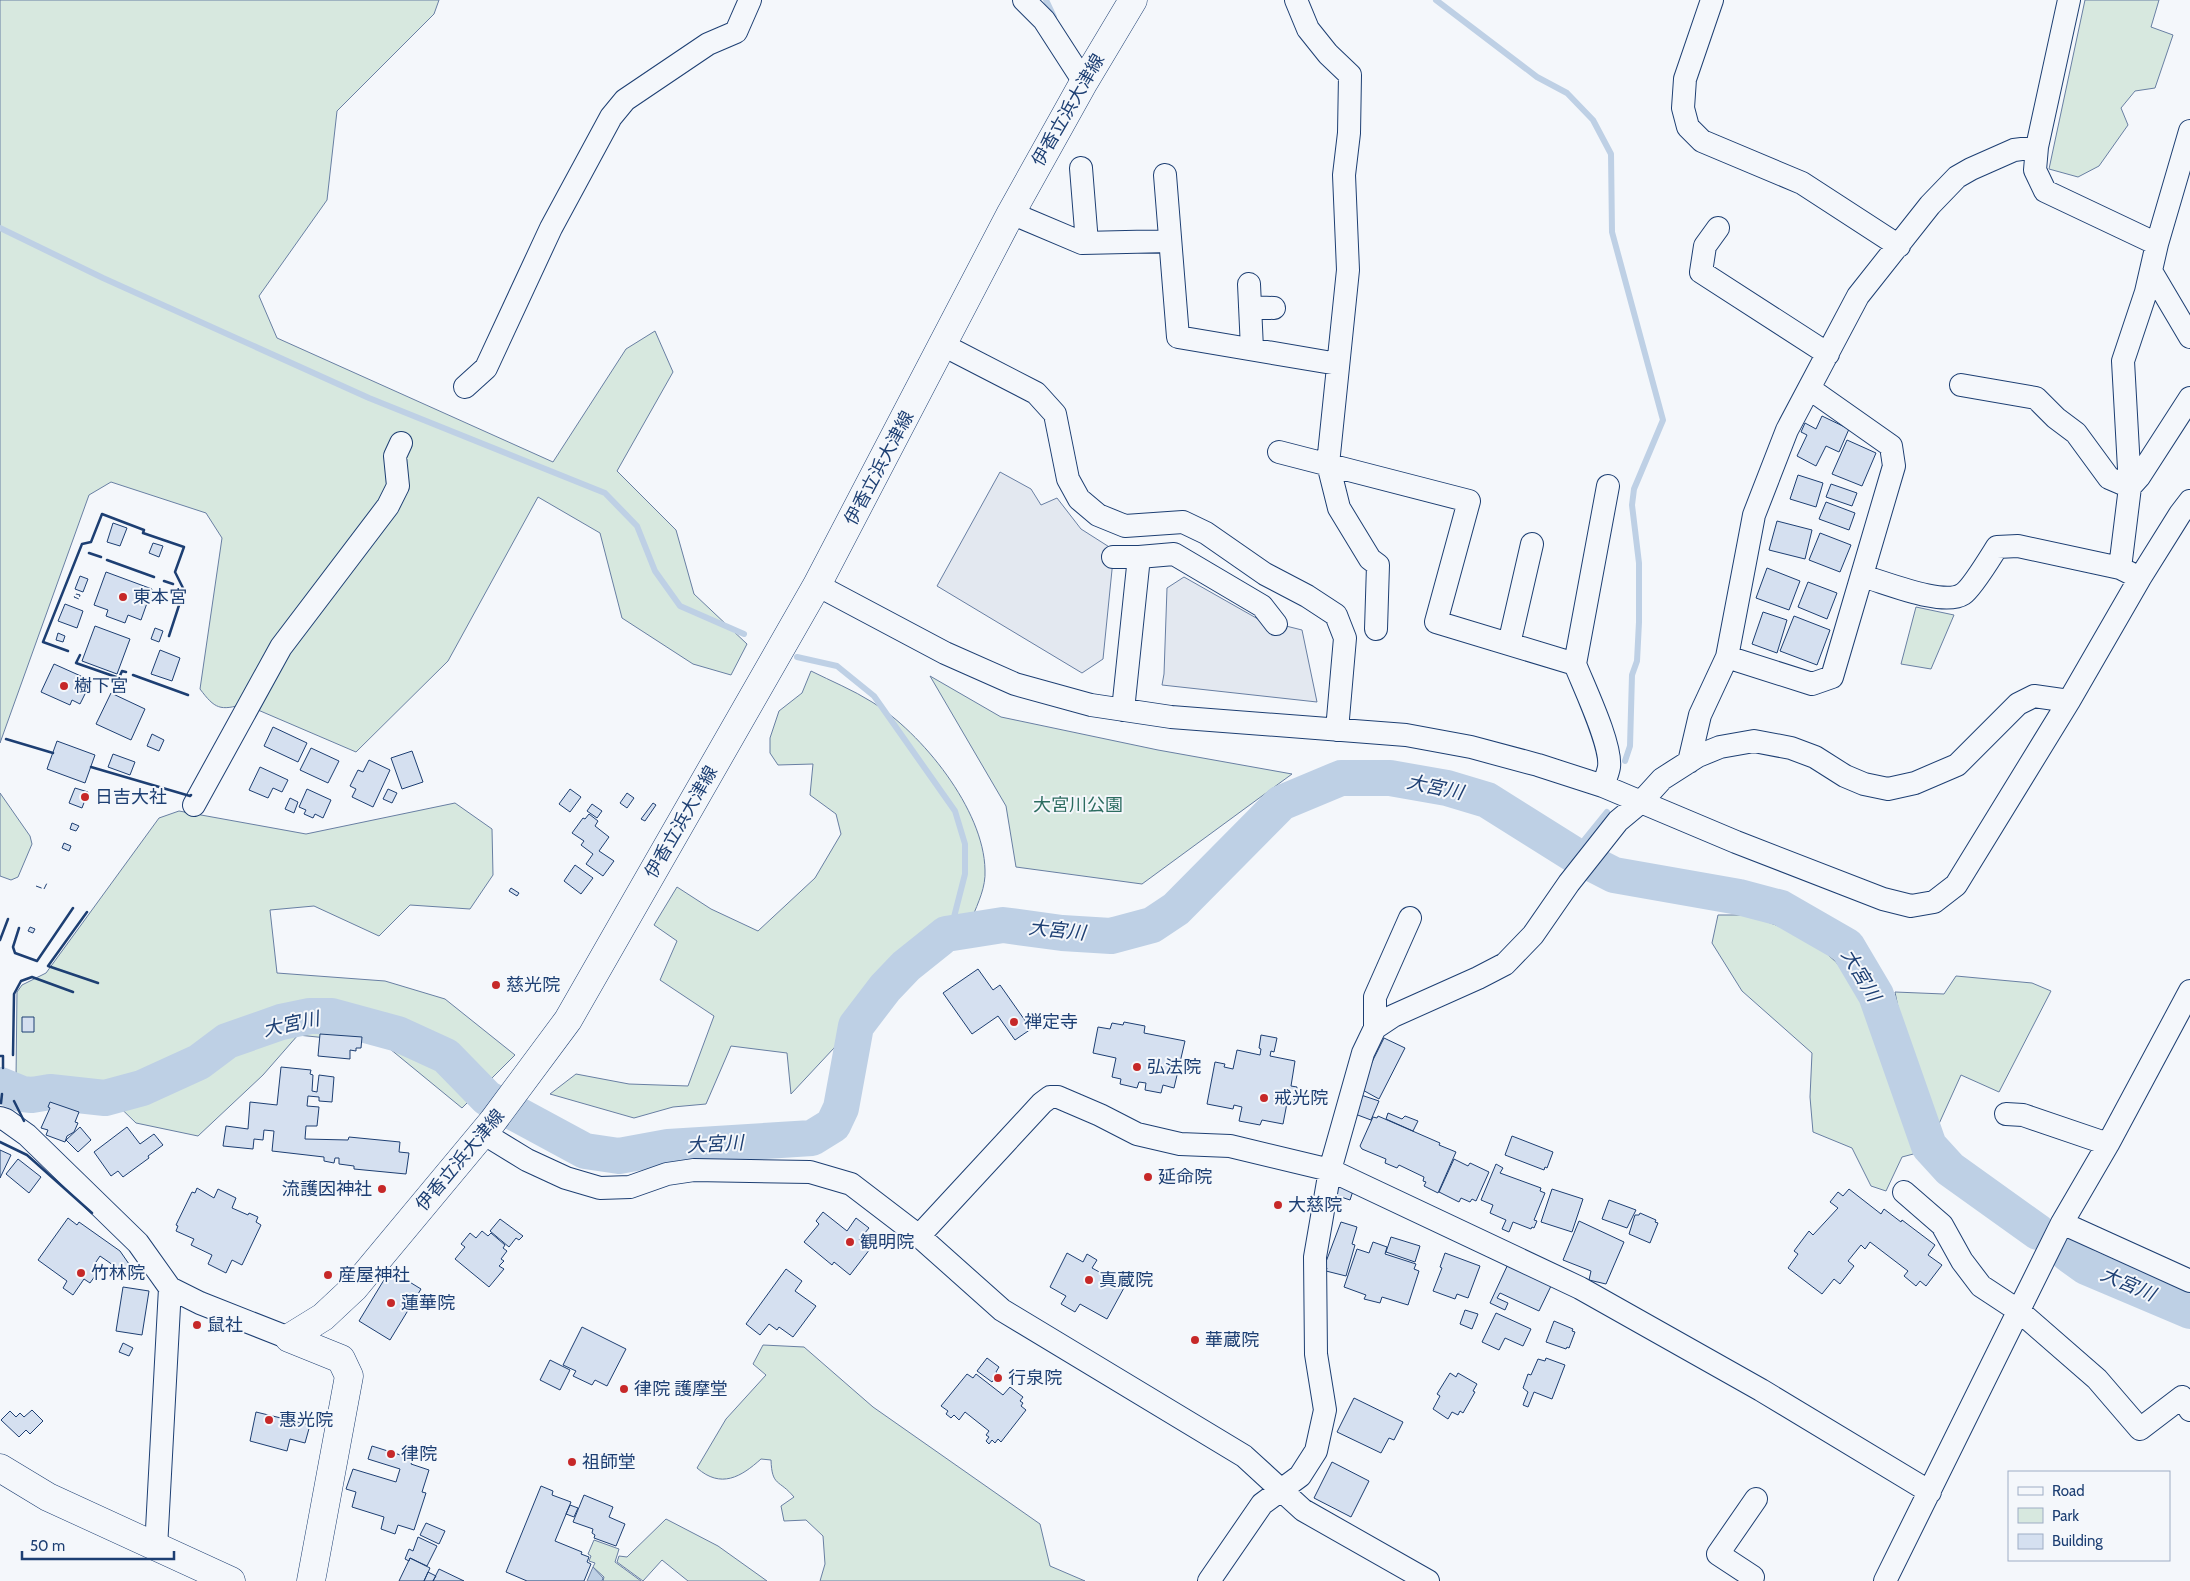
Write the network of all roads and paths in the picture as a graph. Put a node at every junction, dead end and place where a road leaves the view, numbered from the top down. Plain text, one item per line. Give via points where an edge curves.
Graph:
1 (750, 0) edge
2 (1024, 0) edge
3 (1133, 0) edge
4 (1296, 0) edge
5 (1712, 0) edge
6 (2069, 0) edge
7 (1084, 82) junction
8 (2190, 132) edge
9 (2037, 147) junction
10 (1081, 168) dead end
11 (1165, 176) dead end
12 (1011, 213) junction
13 (1718, 228) dead end
14 (1170, 241) junction
15 (1087, 243) junction
16 (2157, 244) junction
17 (1899, 246) junction
18 (2151, 270) junction
19 (1249, 284) dead end
20 (1250, 307) junction
21 (1274, 308) dead end
22 (2190, 338) edge
23 (943, 345) junction
24 (1252, 349) junction
25 (1828, 354) junction
26 (1338, 364) junction
27 (1961, 385) dead end
28 (464, 387) dead end
29 (1810, 389) junction
30 (2190, 398) edge
31 (402, 443) dead end
32 (1279, 452) dead end
33 (1328, 464) junction
34 (1608, 486) dead end
35 (2130, 487) junction
36 (2190, 501) edge
37 (1532, 544) dead end
38 (1113, 557) dead end
39 (1139, 557) junction
40 (2130, 573) junction
41 (1862, 576) junction
42 (817, 584) junction
43 (1276, 624) dead end
44 (1376, 629) dead end
45 (1509, 644) junction
46 (1727, 657) junction
47 (1575, 664) junction
48 (2069, 701) junction
49 (1123, 710) junction
50 (1337, 730) junction
51 (1689, 762) junction
52 (1603, 786) junction
53 (1642, 801) junction
54 (194, 805) dead end
55 (1410, 918) dead end
56 (2190, 991) edge
57 (1375, 1028) junction
58 (2006, 1114) dead end
59 (0, 1118) edge
60 (488, 1127) junction
61 (2108, 1144) junction
62 (1330, 1170) junction
63 (1904, 1192) dead end
64 (2062, 1223) junction
65 (919, 1236) junction
66 (2190, 1281) edge
67 (170, 1288) junction
68 (2019, 1311) junction
69 (289, 1338) junction
70 (2190, 1410) edge
71 (1, 1472) edge
72 (1282, 1490) junction
73 (1930, 1492) junction
74 (1756, 1499) dead end
75 (156, 1548) junction
76 (231, 1581) edge
77 (311, 1581) edge
78 (1209, 1581) edge
79 (1428, 1581) edge
80 (1751, 1581) edge
81 (1884, 1581) edge

1 - 28 street via 736,32 708,44 625,100 611,117 551,228 486,368
2 - 7 street via 1044,20
3 - 7 main road, 伊香立浜大津線
4 - 26 street via 1308,29 1350,75 1344,175 1348,270
5 - 17 street via 1685,79 1683,108 1688,127 1702,141 1802,183
6 - 9 street
7 - 12 main road, 伊香立浜大津線
8 - 16 street
9 - 16 street via 2035,170 2045,191
9 - 17 street via 2014,150 1957,177 1930,205
10 - 15 street
11 - 14 street
12 - 15 street
12 - 23 main road, 伊香立浜大津線
13 - 25 street via 1706,246 1701,272
14 - 15 street
14 - 24 street via 1178,337
16 - 18 street
17 - 25 street via 1858,296
18 - 22 street
18 - 35 street via 2123,362
19 - 20 street
20 - 21 street
20 - 24 street
23 - 42 main road, 伊香立浜大津線
23 - 50 street via 1036,393 1055,414 1068,479 1079,499 1098,515 1125,526 1183,522 1206,533 1265,574 1336,615 1345,638
24 - 26 street
25 - 29 street
26 - 33 street
27 - 35 street via 2036,398 2076,433 2109,478
29 - 41 street via 1891,446 1894,466
29 - 46 street via 1787,430 1754,515
30 - 35 street
31 - 54 street via 395,456 398,486 388,506 281,647
32 - 33 street
33 - 44 street via 1340,508 1370,559 1378,565
33 - 45 street via 1469,501 1436,622
34 - 47 street
35 - 40 street
36 - 40 street
37 - 45 street
38 - 39 street
39 - 43 street via 1174,554 1262,606
39 - 49 street
40 - 41 street via 2018,546 1997,547 1965,593 1954,598 1934,597
40 - 48 street
41 - 46 street via 1832,677 1812,684
42 - 49 street via 946,653 1015,684 1091,705
42 - 60 main road, 伊香立浜大津線 via 568,1020
45 - 47 street
46 - 51 street via 1700,715
47 - 52 street via 1609,759
48 - 51 street via 2034,696 2018,704 1957,765 1916,784 1888,789 1851,778 1799,751 1754,741 1720,747
48 - 53 street via 1956,885 1934,902 1911,906 1883,899 1736,842
49 - 50 street via 1171,717
50 - 52 street via 1406,735 1471,747
51 - 53 street via 1662,779
52 - 53 street
53 - 57 street via 1618,821 1533,935 1505,964 1393,1016
55 - 57 street via 1375,997
56 - 61 street
57 - 62 street via 1362,1053
58 - 61 street via 2023,1115
59 - 67 street via 28,1135 138,1243
60 - 65 street via 527,1160 600,1188 630,1187 667,1174 694,1170 810,1172 851,1184
60 - 69 main road, 伊香立浜大津線 via 354,1288 323,1317
61 - 64 street
62 - 65 street via 1230,1146 1180,1144 1137,1134 1075,1104 1050,1096
62 - 72 street via 1315,1257 1316,1354 1325,1410 1316,1451 1300,1476
62 - 73 street via 1580,1288 1761,1390
63 - 68 street via 1942,1225 1962,1261 1981,1286
64 - 66 street
64 - 68 street
65 - 72 street via 1002,1310 1244,1456
67 - 69 street
67 - 75 street
68 - 70 street via 2097,1379 2140,1428 2182,1397
68 - 73 street
69 - 77 main road via 341,1359 349,1376
71 - 75 main road
72 - 78 street via 1262,1504
72 - 79 street via 1303,1510
73 - 81 street
74 - 80 street via 1718,1554 1753,1577
75 - 76 main road

